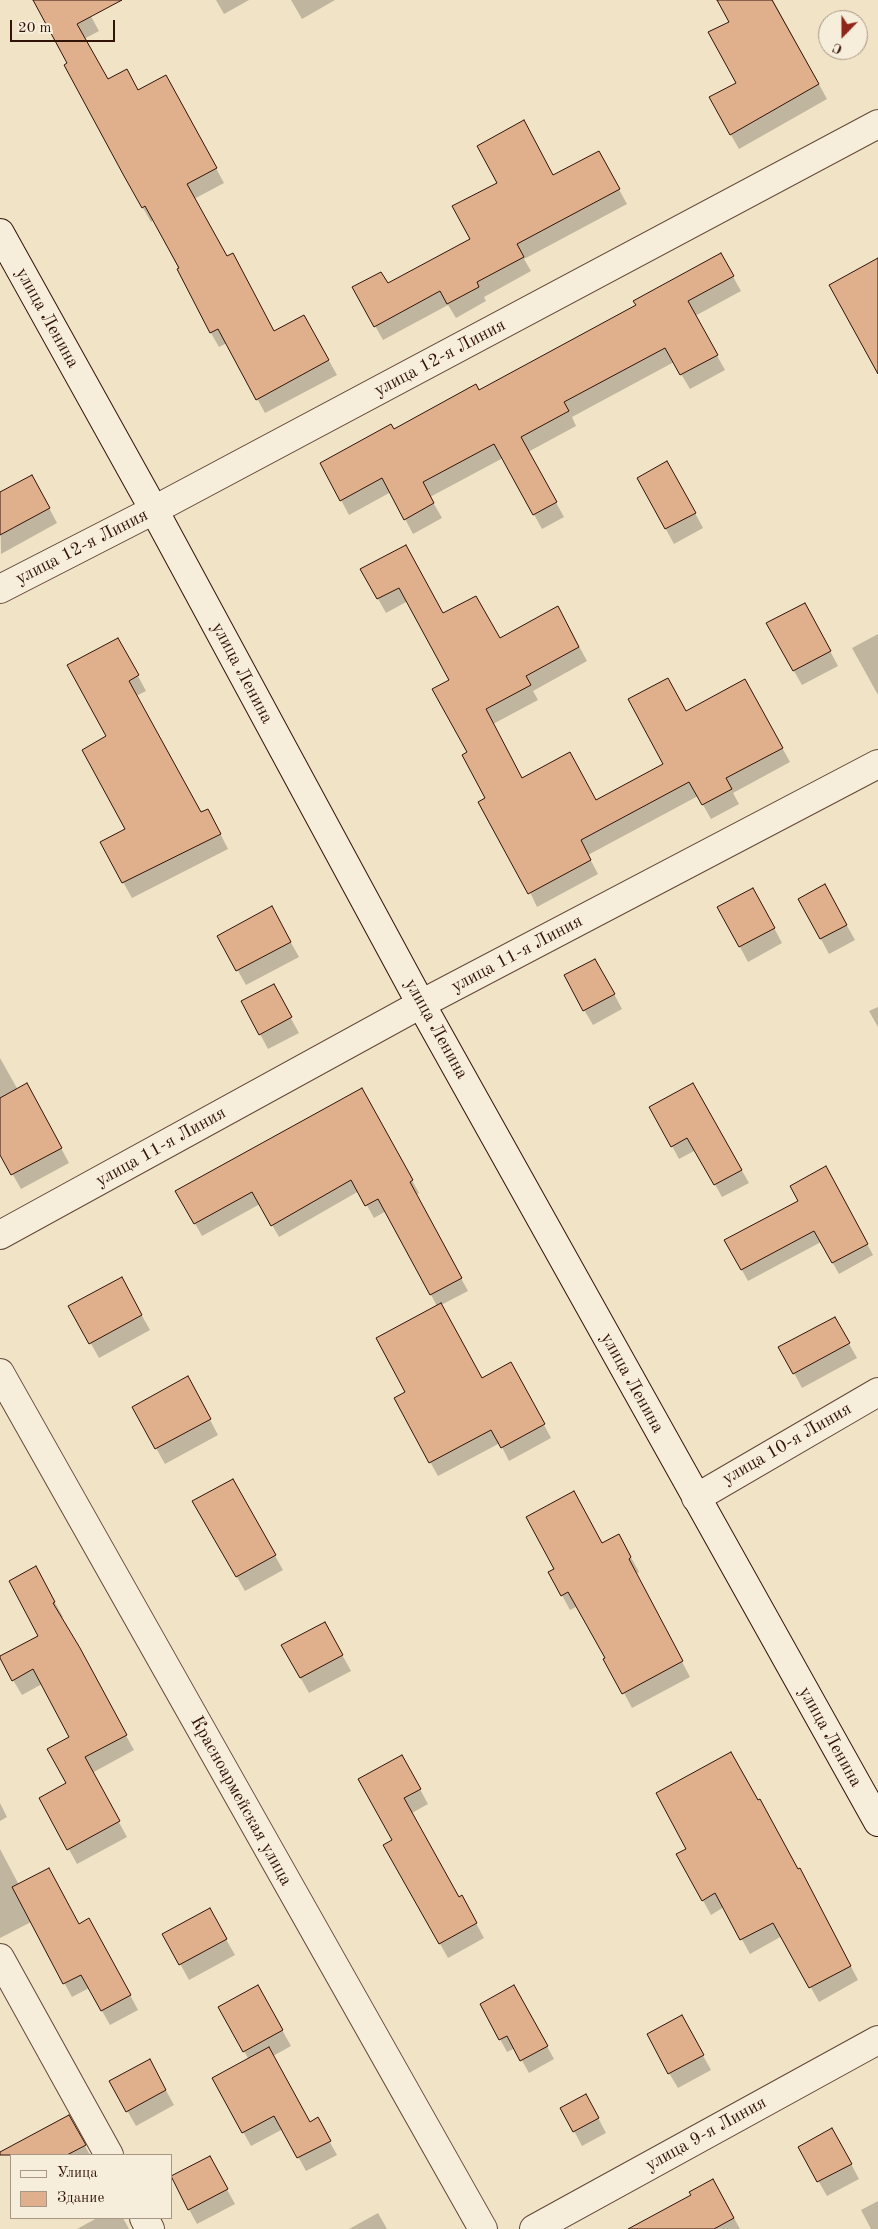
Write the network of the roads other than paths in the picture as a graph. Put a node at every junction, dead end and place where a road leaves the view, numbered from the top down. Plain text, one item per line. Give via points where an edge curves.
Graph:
1 (878, 124) edge
2 (0, 233) edge
3 (154, 510) junction
4 (0, 589) edge
5 (878, 764) edge
6 (421, 1004) junction
7 (0, 1235) edge
8 (0, 1373) edge
9 (878, 1392) edge
10 (696, 1498) junction
11 (878, 1822) edge
12 (0, 1958) edge
13 (878, 2040) edge
14 (108, 2154) edge
15 (482, 2229) edge
16 (534, 2229) edge

1 - 3 street, улица 12-я Линия
2 - 3 street, улица Ленина
3 - 4 street, улица 12-я Линия
3 - 6 street, улица Ленина
5 - 6 street, улица 11-я Линия
6 - 7 street, улица 11-я Линия
6 - 10 street, улица Ленина
8 - 15 street, Красноармейская улица
9 - 10 street, улица 10-я Линия
10 - 11 street, улица Ленина
12 - 14 street
13 - 16 street, улица 9-я Линия

